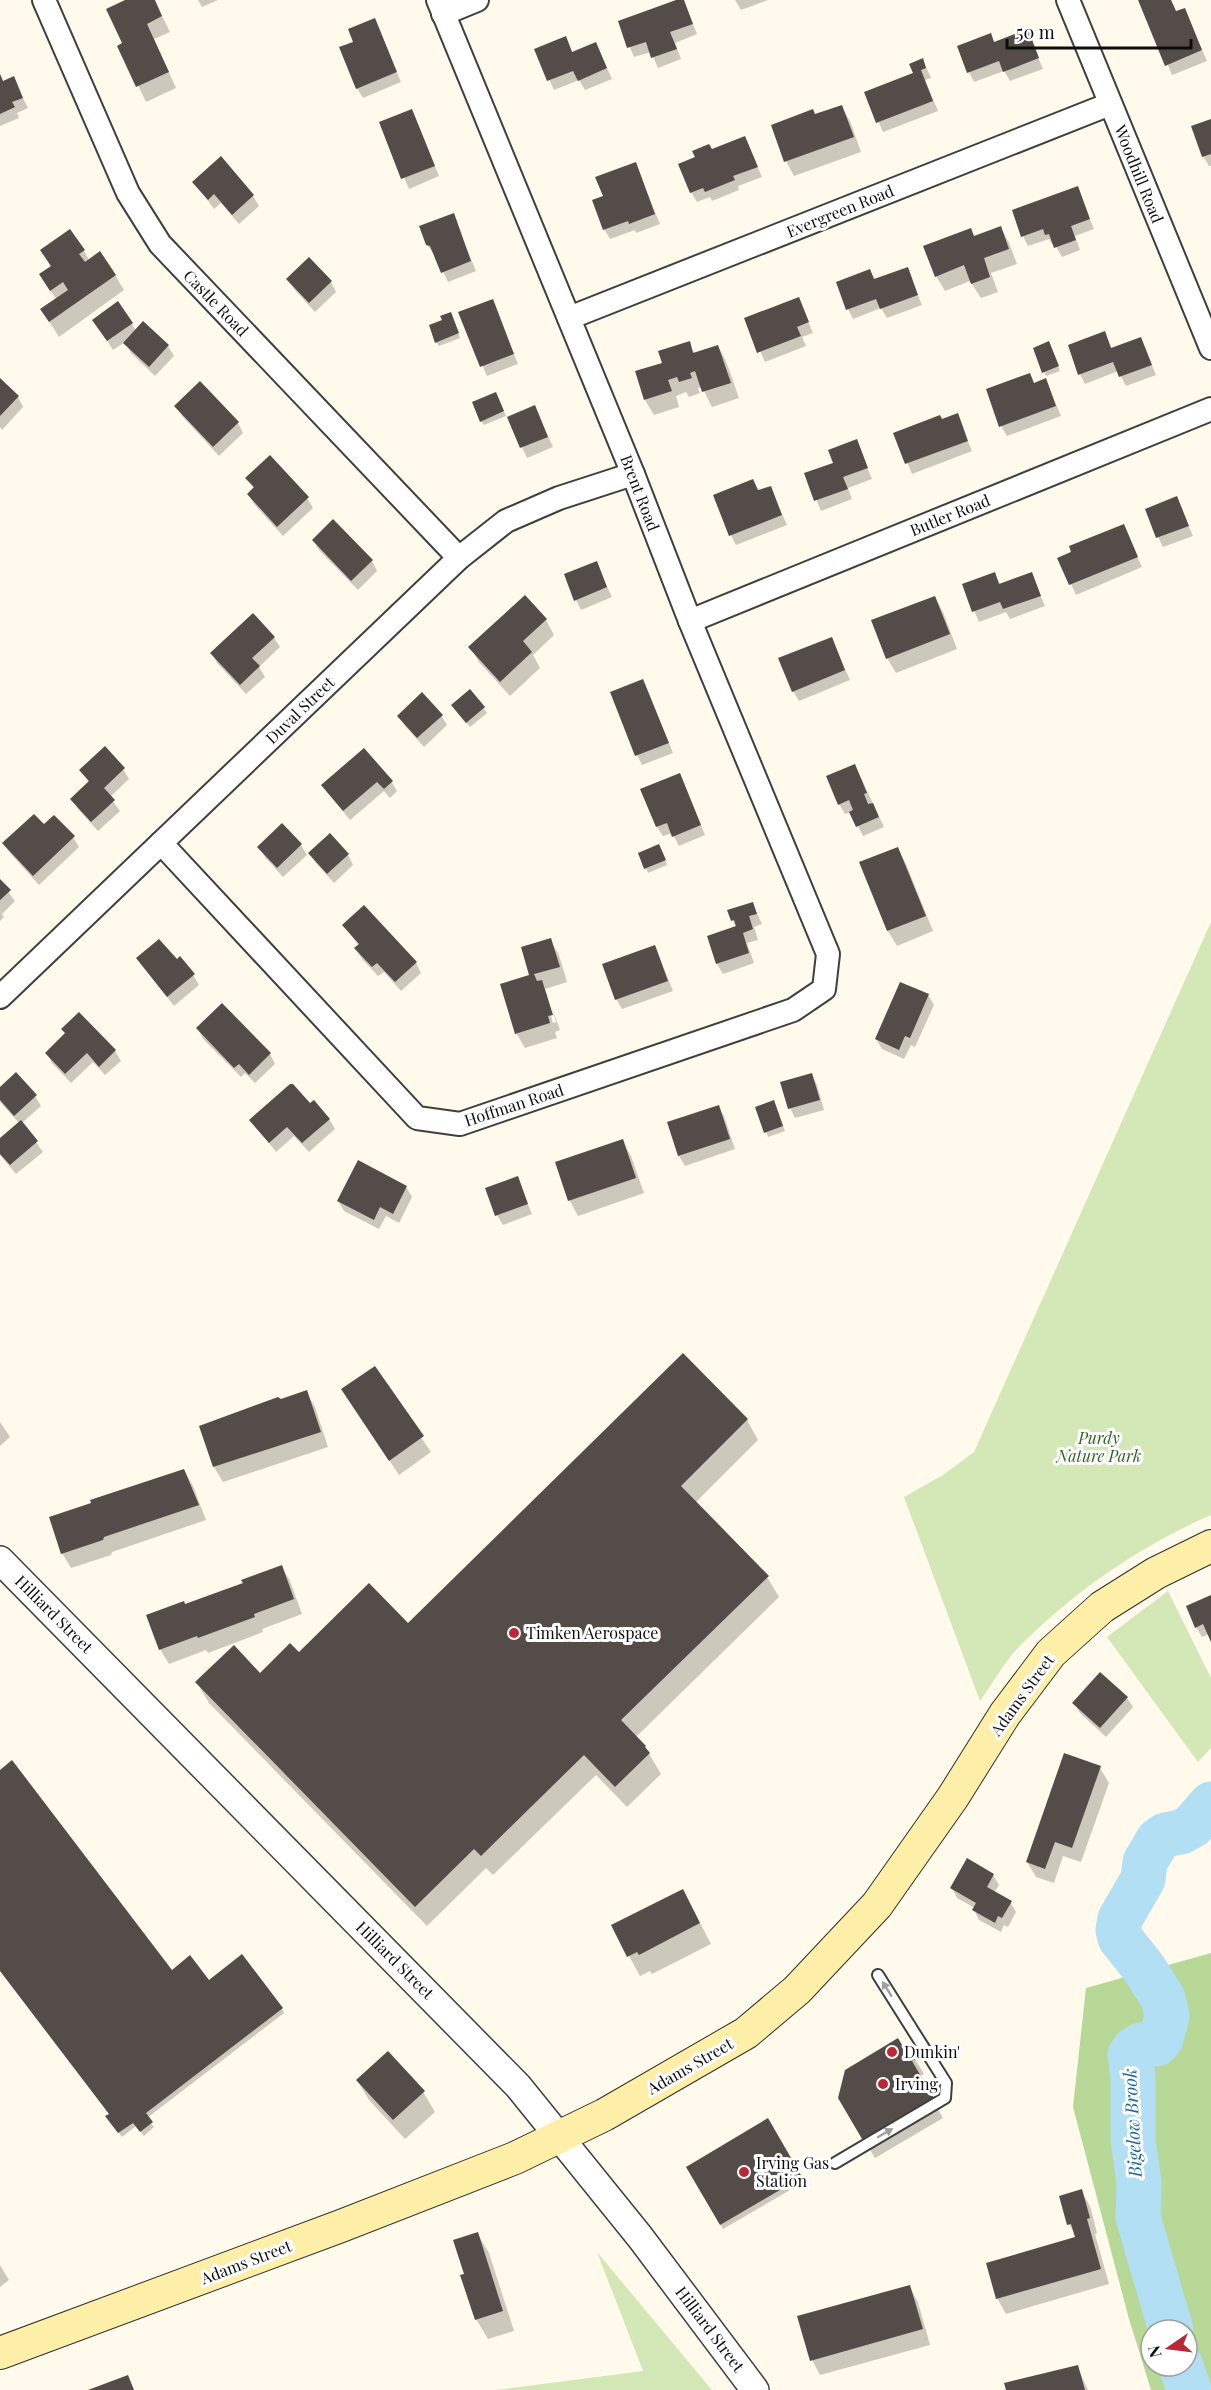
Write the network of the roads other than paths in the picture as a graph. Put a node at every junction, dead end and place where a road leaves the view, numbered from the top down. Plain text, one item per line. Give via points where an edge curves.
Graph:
1 (44, 0) edge
2 (477, 0) edge
3 (1068, 0) edge
4 (440, 7) edge
5 (1110, 104) junction
6 (570, 318) junction
7 (1211, 348) edge
8 (1211, 409) edge
9 (633, 474) junction
10 (459, 558) junction
11 (690, 621) junction
12 (161, 843) junction
13 (824, 989) joint
14 (0, 997) edge
15 (1211, 1546) edge
16 (0, 1560) edge
17 (878, 1975) dead end
18 (560, 2137) junction
19 (835, 2163) dead end
20 (0, 2353) edge
21 (755, 2390) edge

1 - 10 street, Castle Road via 128,193 160,244
2 - 4 street
3 - 5 street, Woodhill Road
4 - 6 street, Brent Road
5 - 6 street, Evergreen Road
5 - 7 street, Woodhill Road
6 - 9 street, Brent Road
8 - 11 street, Butler Road
9 - 10 street, Duval Street via 559,498 506,521
9 - 11 street, Brent Road
10 - 12 street, Duval Street
11 - 13 street, Brent Road via 828,954
12 - 13 street, Hoffman Road via 417,1118 460,1124 793,1010
12 - 14 street, Duval Street
15 - 18 main road, Adams Street via 1156,1573 1102,1607 1051,1653 1005,1714 953,1797 877,1905 797,1990 746,2033
16 - 18 street, Hilliard Street via 518,2086
19 -> 17 lane via 945,2098 946,2083
18 - 20 main road, Adams Street via 341,2226
18 - 21 street, Hilliard Street

